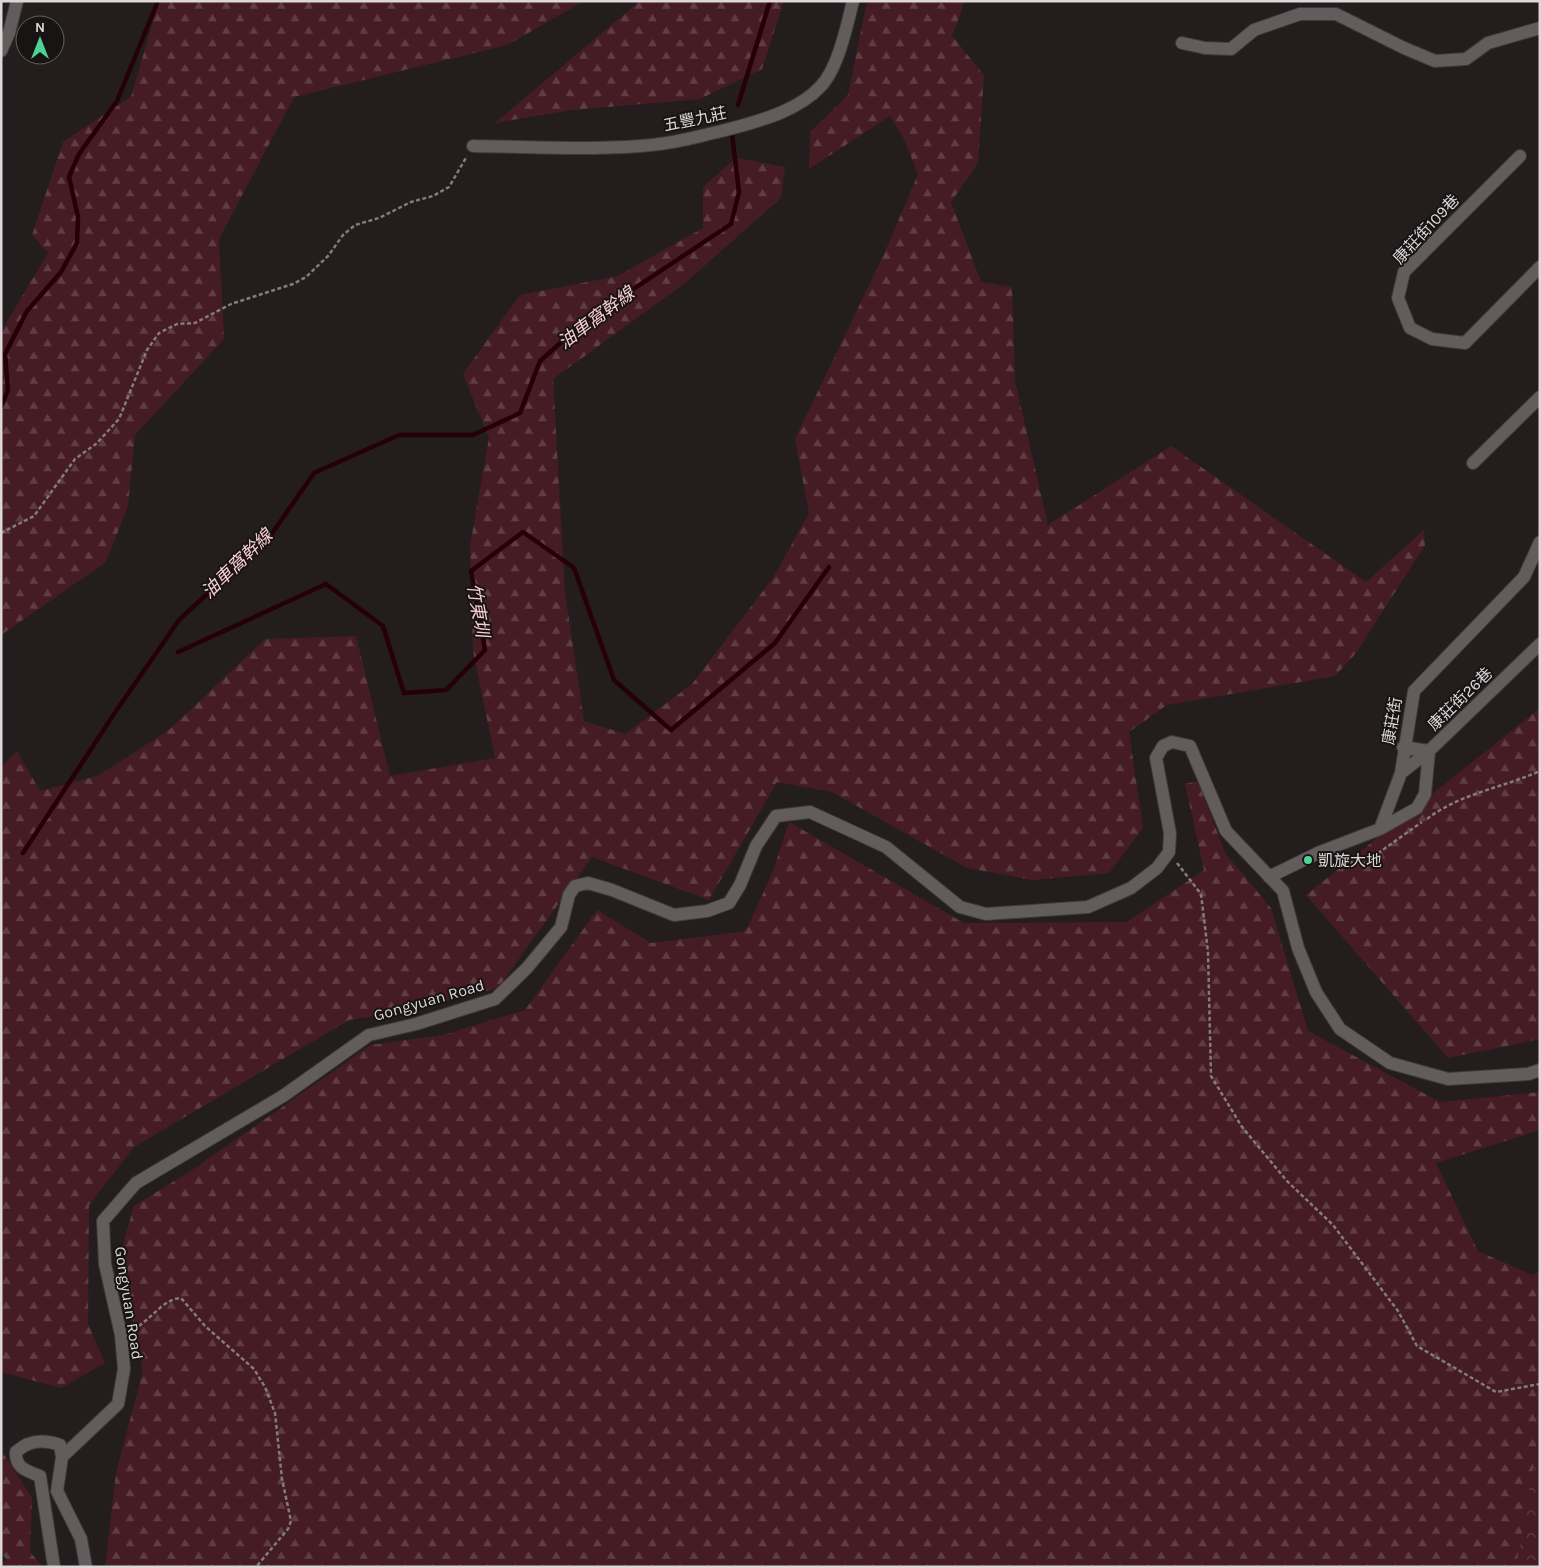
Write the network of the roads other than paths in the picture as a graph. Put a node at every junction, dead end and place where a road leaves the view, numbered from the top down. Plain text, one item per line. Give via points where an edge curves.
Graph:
1 (17, 1) edge
2 (853, 1) edge
3 (1540, 28) edge
4 (1182, 43) dead end
5 (1, 50) edge
6 (472, 146) road end
7 (1520, 156) dead end
8 (1540, 267) edge
9 (1540, 397) edge
10 (1473, 463) dead end
11 (1540, 542) edge
12 (1540, 644) edge
13 (1404, 747) junction
14 (1429, 751) junction
15 (1401, 773) junction
16 (1380, 829) junction
17 (1269, 877) junction
18 (1540, 1070) edge
19 (62, 1457) junction
20 (54, 1567) edge
21 (86, 1567) edge

1 - 5 street
2 - 6 street, 五豐九莊 via 841,50 823,85 805,100 765,120 642,146
3 - 4 street via 1488,43 1466,60 1436,61 1336,14 1300,14 1254,30 1232,49
7 - 8 street, 康莊街109巷 via 1404,272 1398,298 1410,328 1432,339 1465,343
9 - 10 street
11 - 13 street, 康莊街 via 1524,576 1414,691
12 - 14 street, 康莊街26巷
13 - 14 street
13 - 15 street, 康莊街
14 - 15 street, 康莊街26巷
14 - 16 street via 1425,794 1417,808
15 - 16 street, 康莊街
16 - 17 street via 1320,852
17 - 18 street via 1283,891 1298,948 1316,992 1340,1029 1390,1063 1448,1079 1528,1074
17 - 19 street, Gongyuan Road via 1226,831 1190,746 1172,742 1163,746 1156,758 1170,833 1169,852 1157,868 1131,888 1088,907 986,914 960,907 886,847 810,812 776,816 756,846 729,903 707,911 674,915 612,890 588,884 575,886 568,895 561,927 494,999 369,1035 283,1096 136,1183 103,1221 105,1264 121,1335 124,1369 118,1404
19 - 20 street via 60,1445 51,1442 35,1441 16,1452 16,1460 22,1469 40,1476
19 - 21 street via 57,1490 81,1539

